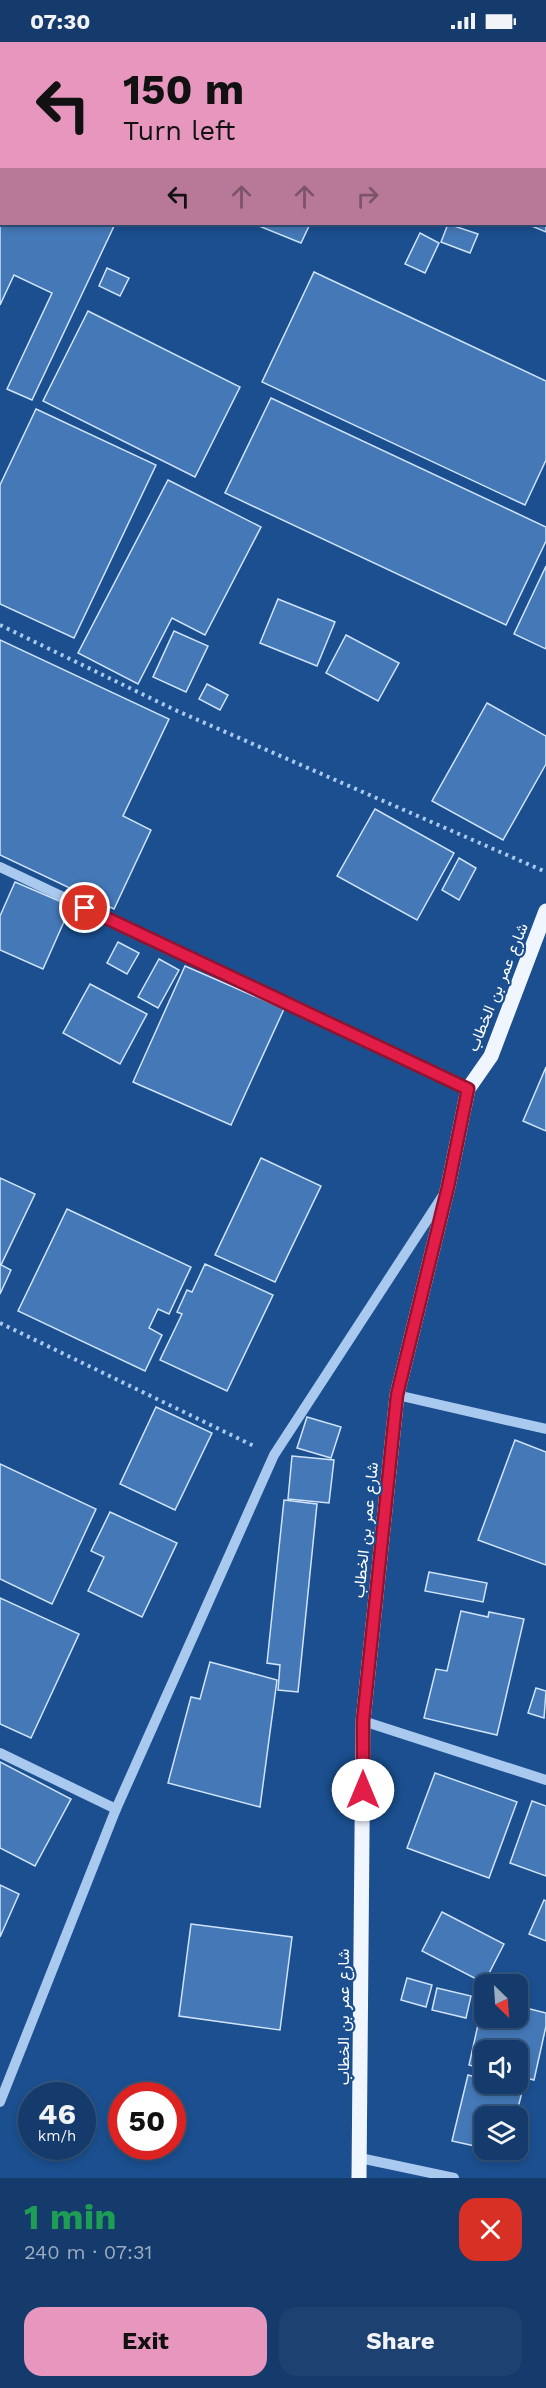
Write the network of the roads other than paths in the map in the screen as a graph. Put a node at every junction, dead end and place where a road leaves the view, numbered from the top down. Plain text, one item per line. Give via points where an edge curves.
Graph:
1 (0, 867) edge
2 (546, 911) edge
3 (468, 1089) junction
4 (448, 1187) junction
5 (397, 1395) junction
6 (546, 1429) edge
7 (363, 1721) junction
8 (0, 1754) edge
9 (546, 1780) edge
10 (116, 1809) junction
11 (2, 2089) edge
12 (0, 2102) edge
13 (360, 2158) junction
14 (359, 2178) edge
15 (454, 2178) edge

1 - 3 street
2 - 3 main road, شارع عمر بن الخطاب via 491,1056
3 - 4 main road, شارع عمر بن الخطاب
4 - 5 main road, شارع عمر بن الخطاب
4 - 10 street via 274,1455
5 - 6 street
5 - 7 main road, شارع عمر بن الخطاب
7 - 9 street
7 - 13 main road, شارع عمر بن الخطاب
8 - 10 street
10 - 11 street
11 - 12 street
13 - 14 main road, شارع عمر بن الخطاب
13 - 15 street

